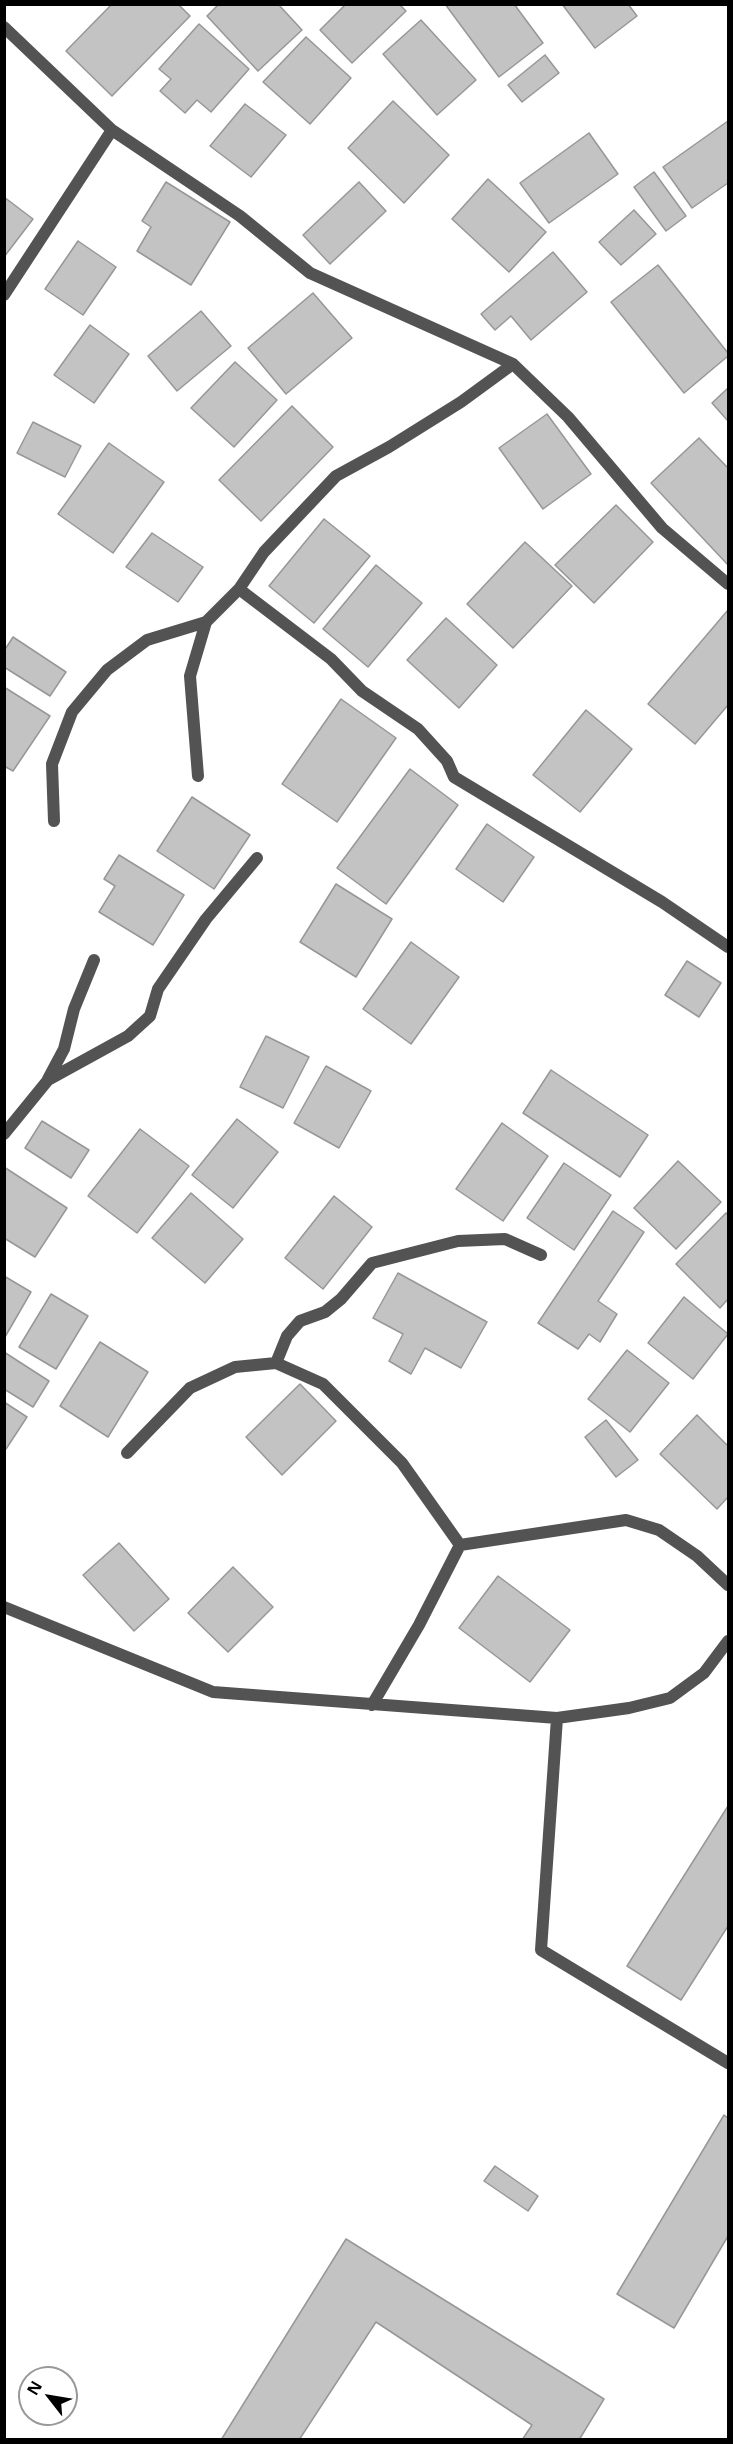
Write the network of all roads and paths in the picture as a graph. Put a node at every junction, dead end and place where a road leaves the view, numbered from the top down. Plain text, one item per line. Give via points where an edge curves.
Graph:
1 (4, 27) edge
2 (111, 130) junction
3 (4, 295) edge
4 (513, 364) junction
5 (729, 584) edge
6 (239, 589) junction
7 (206, 622) junction
8 (198, 776) dead end
9 (54, 821) dead end
10 (257, 858) dead end
11 (729, 947) edge
12 (94, 960) dead end
13 (48, 1080) junction
14 (4, 1134) edge
15 (542, 1255) dead end
16 (276, 1363) junction
17 (127, 1453) dead end
18 (460, 1545) junction
19 (729, 1585) edge
20 (4, 1607) edge
21 (729, 1641) edge
22 (372, 1705) junction
23 (557, 1718) junction
24 (729, 2063) edge

1 - 2 street
2 - 3 street
2 - 4 street via 240,216 310,273
4 - 5 street via 568,417 662,528
4 - 6 street via 398,442 336,476 264,552
6 - 7 street
6 - 11 street via 331,659 362,691 418,729 447,762 454,777 662,902
7 - 8 street via 190,676
7 - 9 street via 147,640 107,670 72,712 52,764
10 - 13 street via 206,919 158,989 150,1016 128,1036
12 - 13 street via 74,1009 64,1049
13 - 14 street
15 - 16 street via 505,1239 458,1241 372,1263 325,1312 300,1321 287,1336
16 - 17 street via 235,1366 190,1388
16 - 18 street via 323,1384 402,1463
18 - 19 street via 626,1520 659,1530 697,1556
18 - 22 street
20 - 22 street via 213,1692
21 - 23 street via 704,1673 670,1698
22 - 23 street
23 - 24 street via 541,1950

